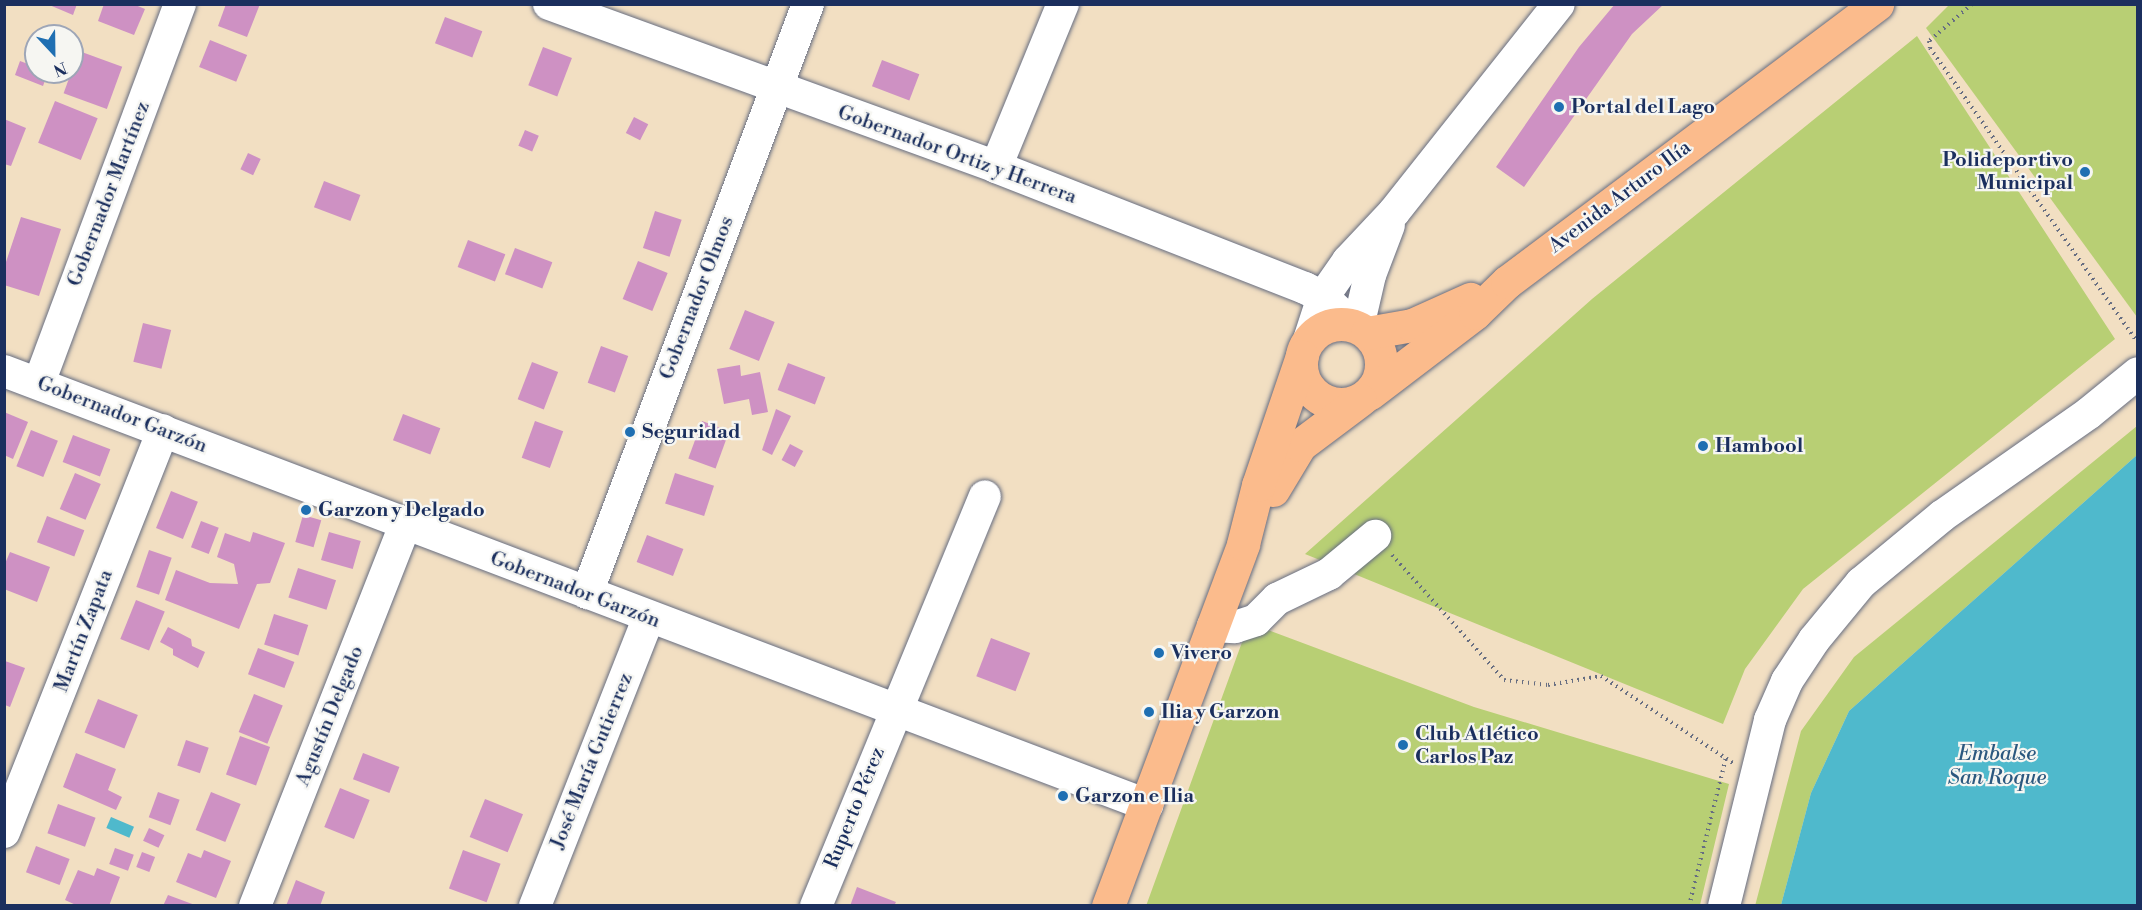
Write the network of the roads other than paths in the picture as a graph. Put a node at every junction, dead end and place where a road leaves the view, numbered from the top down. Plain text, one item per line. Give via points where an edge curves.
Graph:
1 (180, 4) edge
2 (549, 4) edge
3 (808, 4) edge
4 (1063, 4) edge
5 (1559, 4) edge
6 (1877, 4) edge
7 (598, 13) edge
8 (776, 88) junction
9 (996, 167) junction
10 (1394, 213) junction
11 (1507, 282) junction
12 (1323, 297) junction
13 (1360, 329) junction
14 (1305, 348) junction
15 (4, 371) edge
16 (2138, 373) edge
17 (39, 383) junction
18 (1366, 396) junction
19 (162, 430) junction
20 (985, 496) dead end
21 (405, 526) junction
22 (1375, 536) road end
23 (1243, 544) junction
24 (587, 593) junction
25 (649, 617) junction
26 (1213, 626) junction
27 (894, 711) junction
28 (1147, 806) junction
29 (4, 832) edge
30 (255, 906) edge
31 (535, 906) edge
32 (816, 906) edge
33 (1108, 906) edge
34 (1724, 906) edge

1 - 17 street, Gobernador Martínez
2 - 7 street, Gobernador Ortiz y Herrera
3 - 8 street, Gobernador Olmos
4 - 9 street
5 - 10 street
6 - 11 main road, Avenida Arturo Ilía
7 - 8 street, Gobernador Ortiz y Herrera
8 - 9 street, Gobernador Ortiz y Herrera
8 - 24 street, Gobernador Olmos
9 - 12 street, Gobernador Ortiz y Herrera
10 - 12 street via 1348,261
10 - 13 street via 1370,275
11 - 13 main road, Avenida Arturo Ilía via 1412,325
11 - 18 main road, Avenida Arturo Ilía via 1475,313
12 - 13 street, Gobernador Ortiz y Herrera
12 - 14 street
13 - 14 main road via 1327,326
13 - 18 main road via 1382,359 1377,383
14 - 18 main road via 1304,379 1317,397 1339,404
14 - 23 main road, Avenida Arturo Ilía via 1258,485
15 - 17 street, Gobernador Garzón
16 - 34 street via 2089,413 1942,516 1861,584 1814,640 1787,681 1770,720
17 - 19 street, Gobernador Garzón
18 - 23 main road, Avenida Arturo Ilía via 1300,444
19 - 21 street, Gobernador Garzón
19 - 29 street, Martín Zapata
20 - 27 street, Ruperto Pérez
21 - 24 street, Gobernador Garzón
21 - 30 street, Agustín Delgado
22 - 26 street via 1343,566 1276,599 1257,620 1236,627
23 - 26 main road, Avenida Arturo Ilía
24 - 25 street, Gobernador Garzón
25 - 27 street, Gobernador Garzón
25 - 31 street, José María Gutierrez
26 - 28 main road, Avenida Arturo Ilía
27 - 28 street, Gobernador Garzón
27 - 32 street, Ruperto Pérez
28 - 33 main road, Avenida Arturo Ilía

